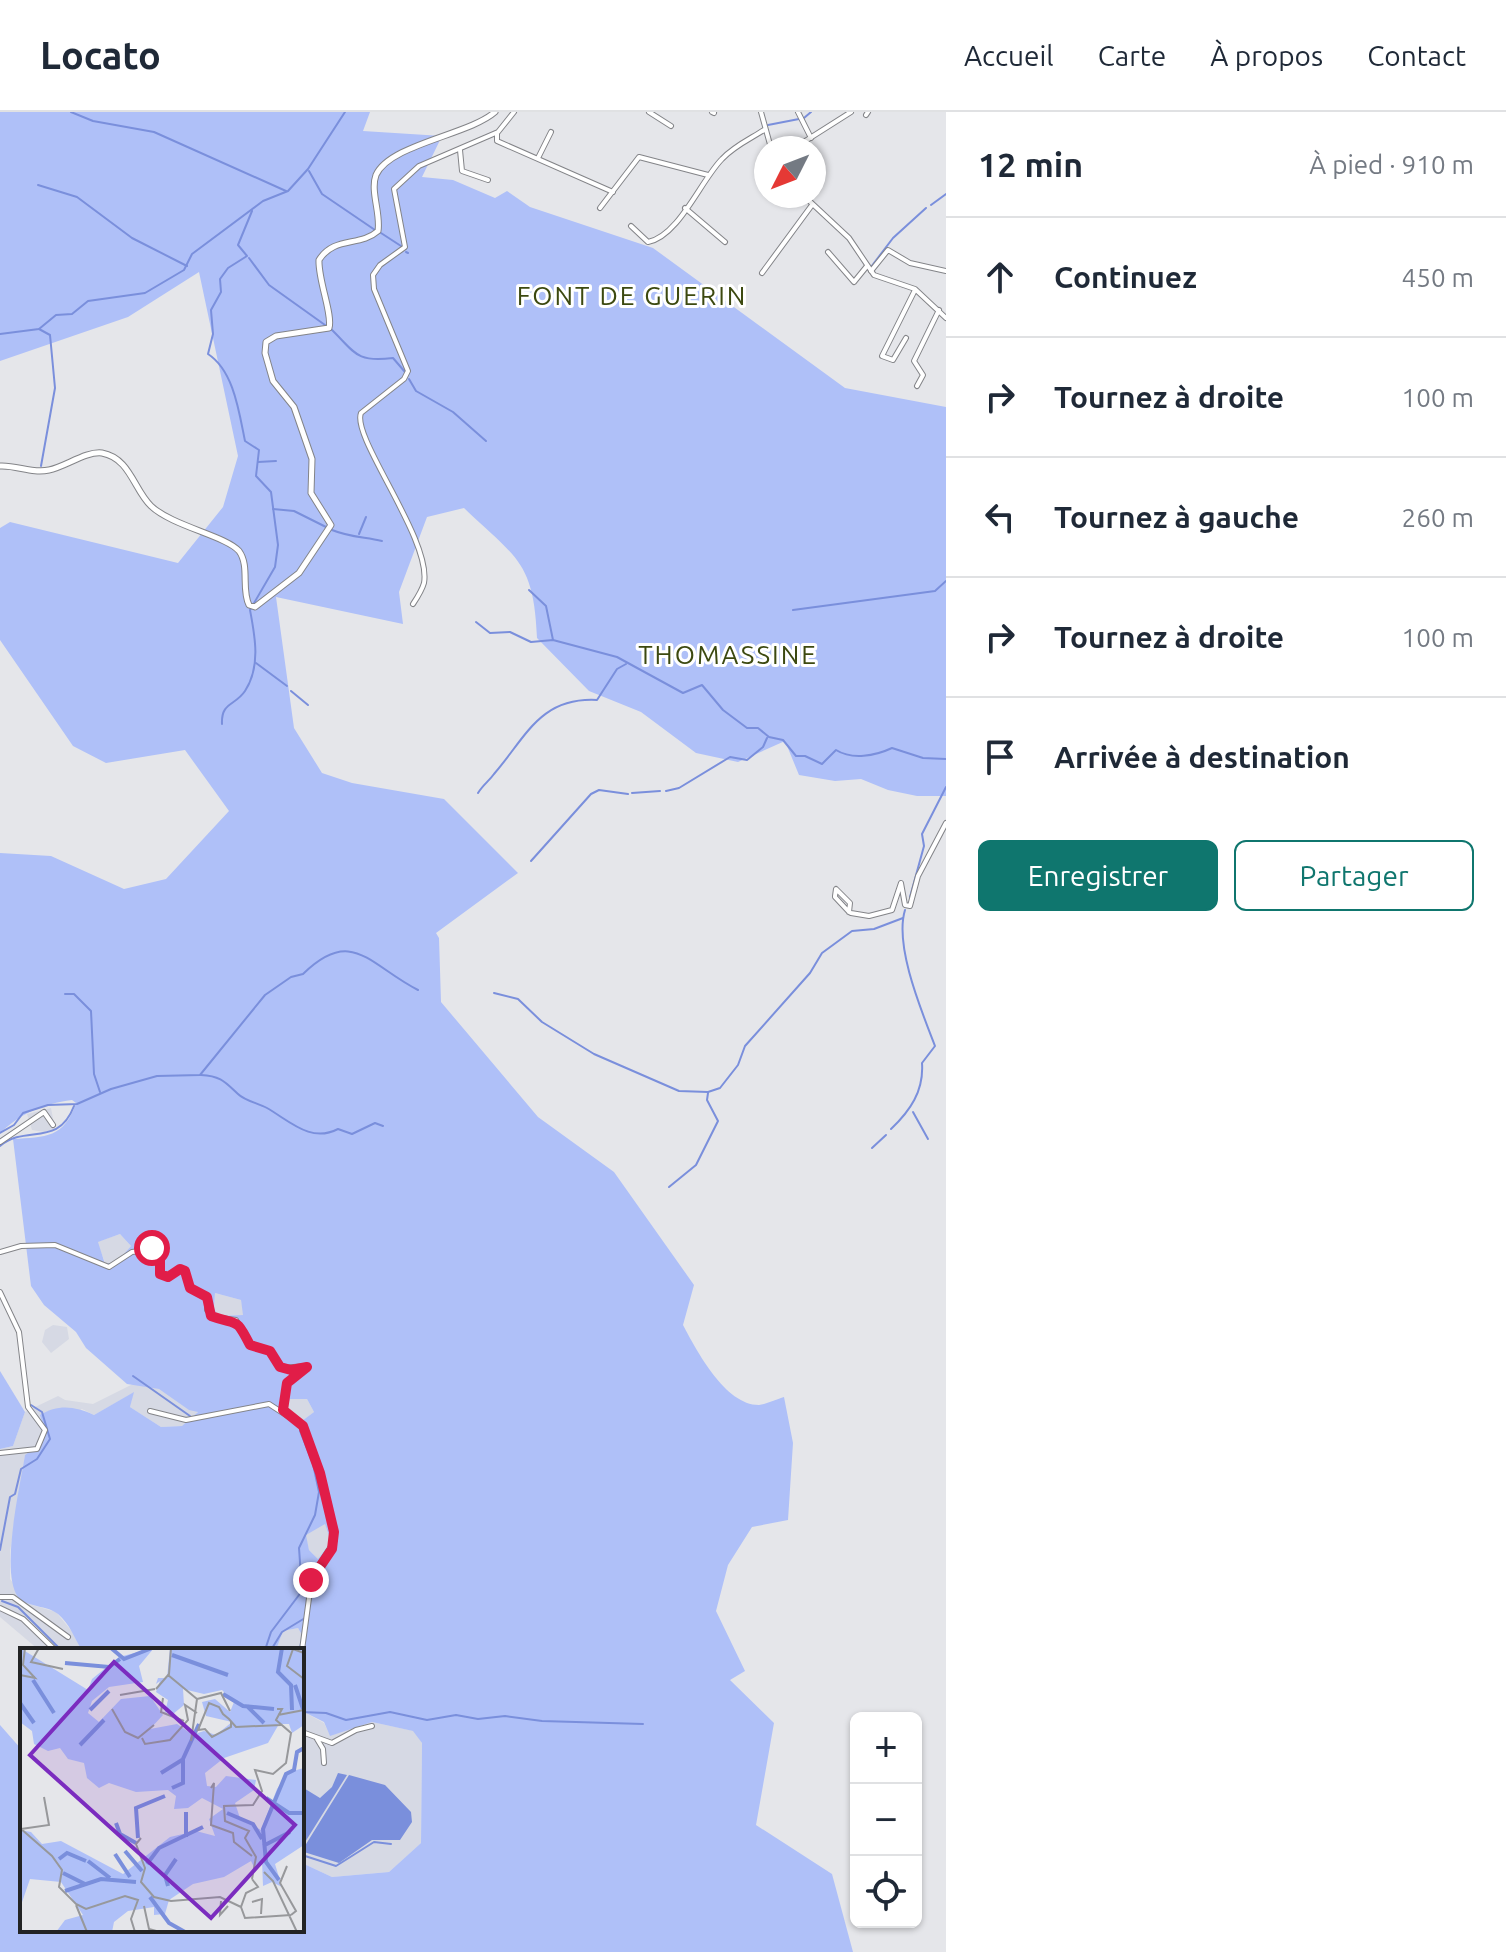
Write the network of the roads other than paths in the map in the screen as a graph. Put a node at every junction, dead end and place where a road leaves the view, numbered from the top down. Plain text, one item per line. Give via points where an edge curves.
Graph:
1 (495, 112) edge
2 (514, 112) edge
3 (649, 112) edge
4 (761, 112) edge
5 (798, 112) edge
6 (851, 112) edge
7 (671, 126) dead end
8 (764, 130) junction
9 (498, 132) junction
10 (551, 132) dead end
11 (766, 136) edge
12 (810, 136) edge
13 (814, 136) edge
14 (460, 150) junction
15 (538, 158) junction
16 (708, 175) junction
17 (488, 180) dead end
18 (613, 192) junction
19 (600, 208) dead end
20 (685, 208) junction
21 (810, 208) edge
22 (815, 208) edge
23 (631, 226) dead end
24 (725, 242) dead end
25 (828, 252) dead end
26 (946, 264) edge
27 (869, 269) junction
28 (945, 271) edge
29 (762, 273) dead end
30 (915, 289) junction
31 (939, 310) junction
32 (946, 318) edge
33 (906, 338) dead end
34 (917, 386) dead end
35 (0, 466) edge
36 (413, 604) dead end
37 (946, 823) edge
38 (849, 912) junction
39 (53, 1125) dead end
40 (0, 1142) edge
41 (0, 1252) edge
42 (0, 1292) edge
43 (283, 1410) junction
44 (150, 1411) dead end
45 (0, 1453) edge
46 (0, 1597) edge
47 (0, 1608) edge
48 (68, 1637) dead end
49 (53, 1648) edge
50 (302, 1648) edge
51 (372, 1726) dead end
52 (304, 1733) edge
53 (315, 1737) junction
54 (324, 1763) dead end

1 - 35 street via 479,124 408,151 379,172 378,231 339,242 319,260 329,328 266,342 273,381 294,407 312,459 311,493 331,525 299,573 255,607 247,603 239,552 155,509 129,472 106,454 40,472
2 - 9 street
3 - 7 street
4 - 8 street
5 - 12 street
6 - 13 street
8 - 11 street
8 - 16 street via 727,154
9 - 14 street
9 - 15 street via 499,144
10 - 15 street
14 - 17 street via 463,172
14 - 36 street via 419,166 394,189 405,247 373,277 408,371 361,413 359,421 419,546 425,578
15 - 18 street
16 - 18 street via 639,157
16 - 20 street
18 - 19 street
20 - 23 street via 666,233 651,242
20 - 24 street
21 - 29 street
22 - 27 street via 849,238
25 - 27 street via 854,282
26 - 28 street
27 - 28 street via 889,250 906,262
27 - 30 street
30 - 31 street
30 - 33 street via 882,356 893,360
31 - 32 street
31 - 34 street via 914,361 924,378
37 - 38 street via 918,876 910,907 900,883 890,911 869,916
38 - 38 street via 835,896 836,889 850,903
39 - 40 street via 44,1112
41 - 43 street via 55,1245 109,1267 132,1252 156,1249 160,1274 185,1271 190,1288 207,1297 211,1316 235,1320 250,1345 270,1351 280,1367 306,1366 287,1383
42 - 45 street via 19,1332 28,1407 45,1430 35,1450
43 - 44 street via 266,1404 186,1420
43 - 50 street via 303,1426 335,1537 312,1576
46 - 48 street via 13,1597
47 - 49 street via 19,1616
51 - 53 street via 332,1743
52 - 53 street
53 - 54 street

